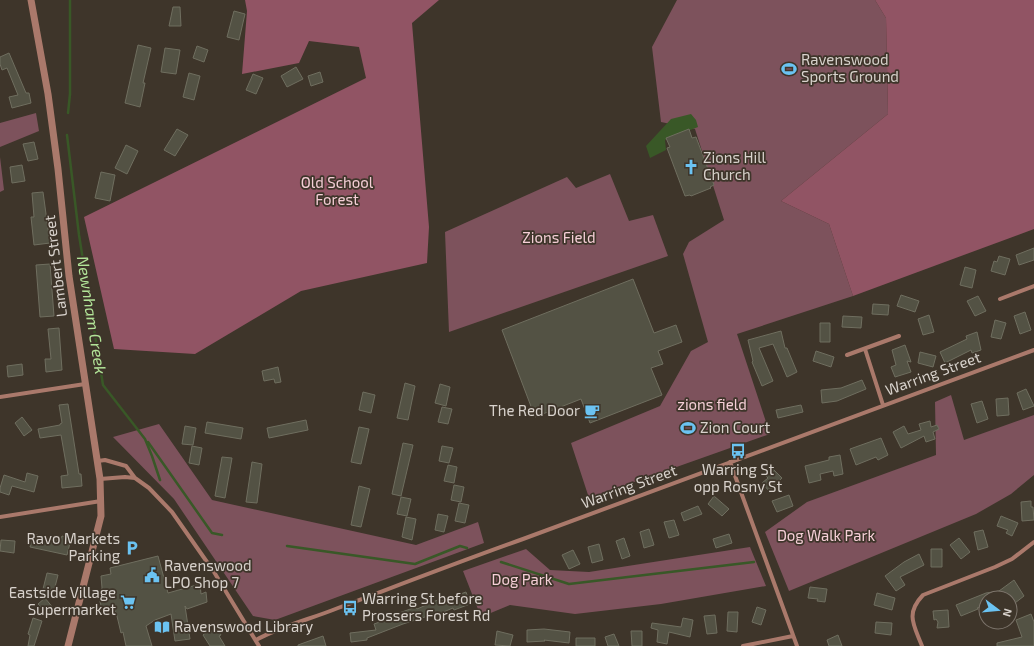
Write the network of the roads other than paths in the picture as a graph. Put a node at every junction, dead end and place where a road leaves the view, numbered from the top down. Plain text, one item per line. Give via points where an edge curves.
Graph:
1 (31, 0) edge
2 (1034, 286) edge
3 (1000, 299) dead end
4 (899, 336) dead end
5 (864, 349) junction
6 (1034, 350) edge
7 (847, 355) dead end
8 (85, 384) junction
9 (0, 397) edge
10 (883, 405) junction
11 (98, 461) junction
12 (730, 462) junction
13 (135, 478) junction
14 (100, 479) junction
15 (101, 500) junction
16 (0, 517) edge
17 (1034, 542) edge
18 (793, 636) junction
19 (256, 640) junction
20 (68, 646) edge
21 (260, 646) edge
22 (743, 646) edge
23 (797, 646) edge
24 (922, 646) edge

1 - 8 street, Lambert Street via 48,94 69,276
2 - 3 street
4 - 5 street
5 - 7 street
5 - 10 street
6 - 10 street, Warring Street
8 - 9 street
8 - 11 street, Lambert Street
10 - 12 street, Warring Street
11 - 13 street via 105,460 126,466
11 - 14 street, Lambert Street
12 - 18 street
12 - 19 street, Warring Street
13 - 14 street
13 - 19 street via 160,499 180,522
14 - 15 street, Lambert Street
15 - 16 street
15 - 20 street, Lambert Street via 97,534
17 - 24 street via 1012,559 996,567 923,595 915,603 912,613
18 - 22 street
18 - 23 street
19 - 21 street

